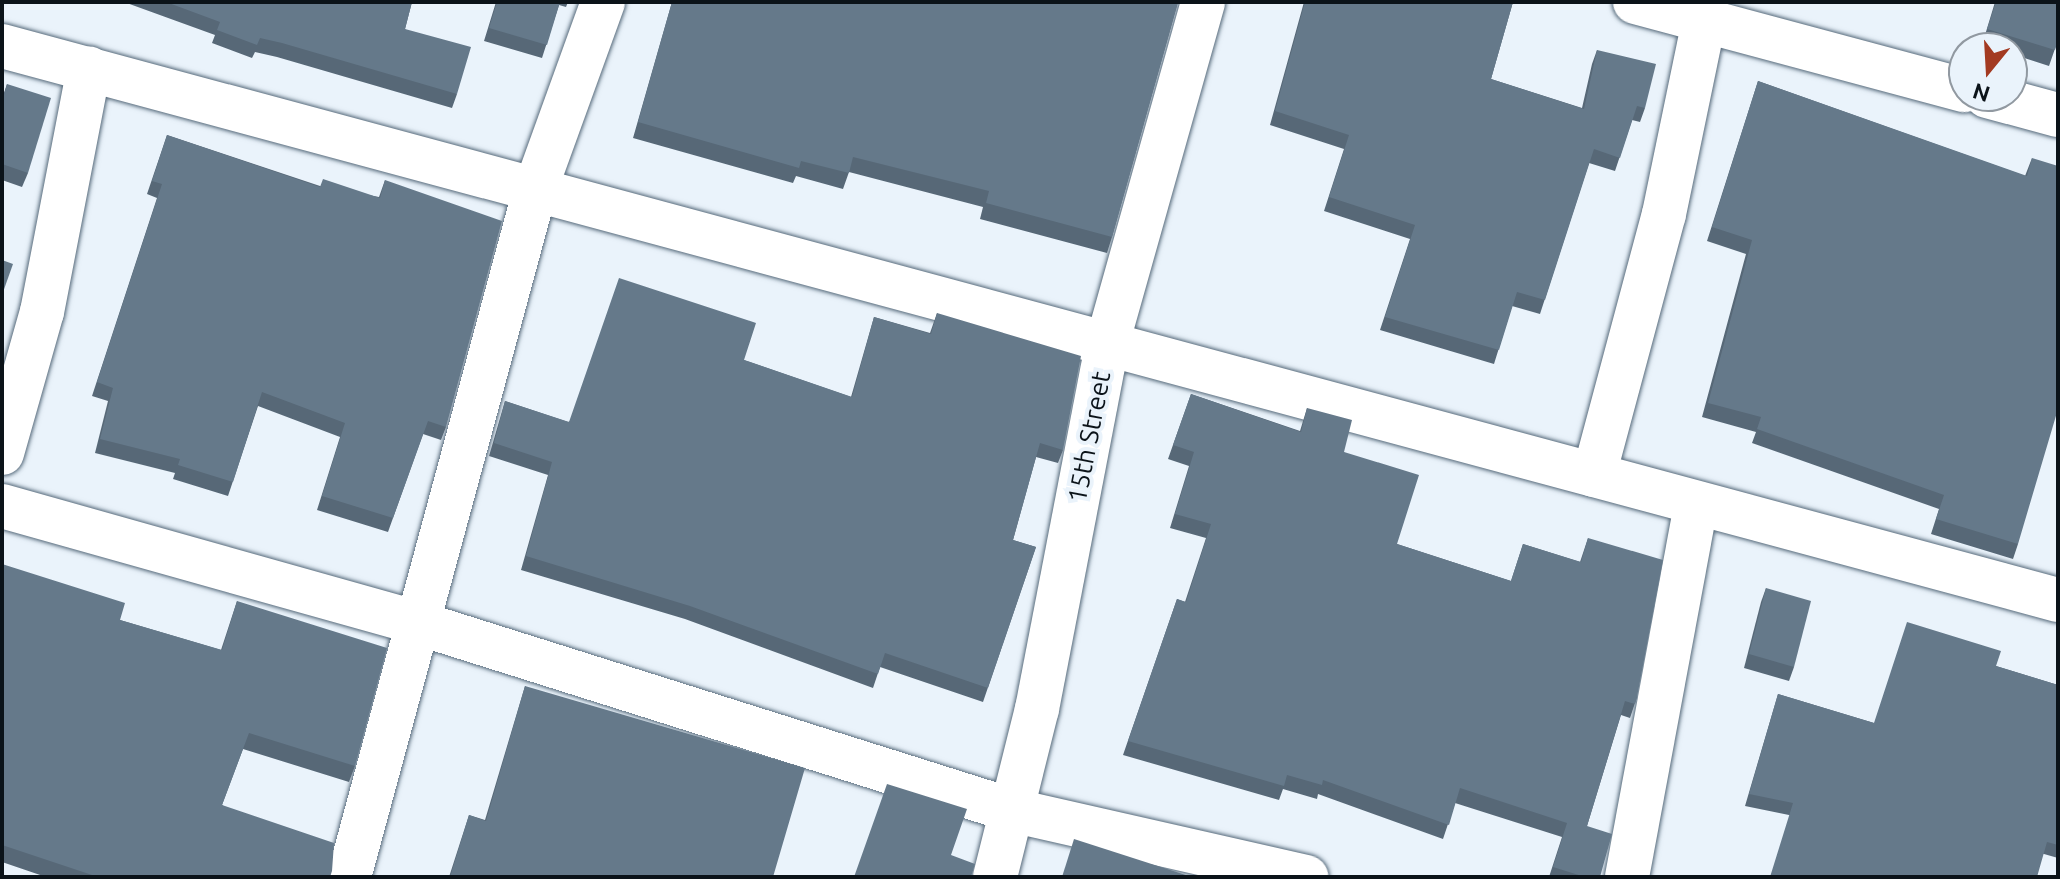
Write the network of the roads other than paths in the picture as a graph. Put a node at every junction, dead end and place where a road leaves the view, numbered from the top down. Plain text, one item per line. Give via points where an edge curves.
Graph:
1 (603, 2) edge
2 (1203, 2) edge
3 (1635, 2) edge
4 (1704, 21) junction
5 (2, 46) edge
6 (89, 69) junction
7 (1948, 86) edge
8 (2028, 107) edge
9 (2058, 115) edge
10 (535, 190) junction
11 (1107, 344) junction
12 (2, 453) edge
13 (1594, 475) junction
14 (1696, 503) junction
15 (2, 506) edge
16 (2058, 600) edge
17 (418, 623) junction
18 (1011, 810) junction
19 (349, 877) edge
20 (995, 877) edge
21 (1306, 877) edge
22 (1627, 877) edge

1 - 10 street
2 - 11 street, 15th Street
3 - 4 street
4 - 7 street
4 - 13 street via 1664,214
5 - 6 street
6 - 10 street
6 - 12 street via 42,312
8 - 9 street
10 - 11 street
10 - 17 street
11 - 13 street
11 - 18 street, 15th Street via 1037,709
13 - 14 street
14 - 16 street
14 - 22 street
15 - 17 street
17 - 18 street
17 - 19 street
18 - 20 street, 15th Street
18 - 21 street

